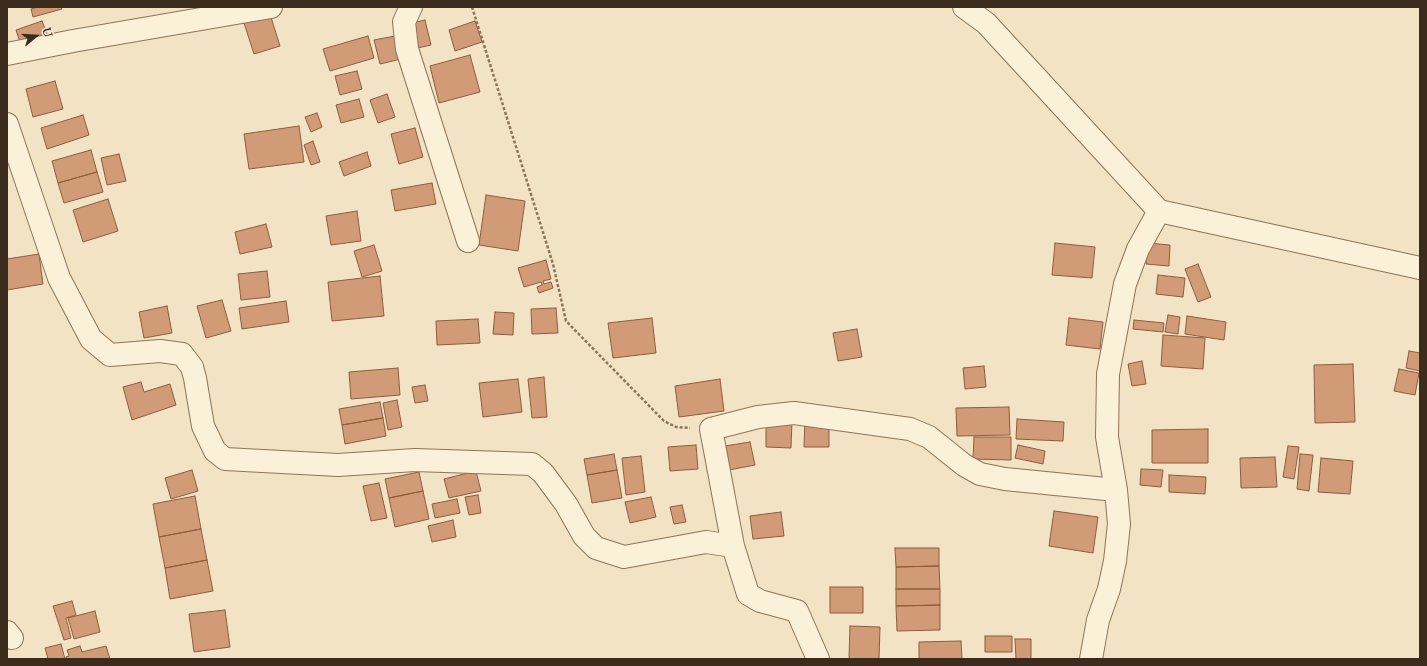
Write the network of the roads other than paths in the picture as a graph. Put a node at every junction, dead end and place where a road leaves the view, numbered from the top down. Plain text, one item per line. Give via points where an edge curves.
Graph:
1 (271, 7) edge
2 (411, 7) edge
3 (964, 7) edge
4 (7, 54) edge
5 (7, 124) edge
6 (1160, 211) junction
7 (468, 241) dead end
8 (1420, 268) edge
9 (1116, 490) junction
10 (733, 546) junction
11 (818, 659) edge
12 (1091, 659) edge

1 - 4 street
2 - 7 street via 404,22 407,49
3 - 6 street via 986,23
5 - 10 street via 59,278 91,339 110,355 160,351 182,354 192,367 203,426 214,452 225,459 338,465 415,460 532,464 543,473 566,504 584,536 596,548 624,556 706,542
6 - 8 street
6 - 9 street via 1138,249 1125,284 1108,374 1107,437
9 - 10 street via 1005,479 980,474 964,465 929,437 910,429 794,413 758,417 712,430
9 - 12 street via 1119,524 1115,561 1098,620
10 - 11 street via 748,594 760,601 797,611

